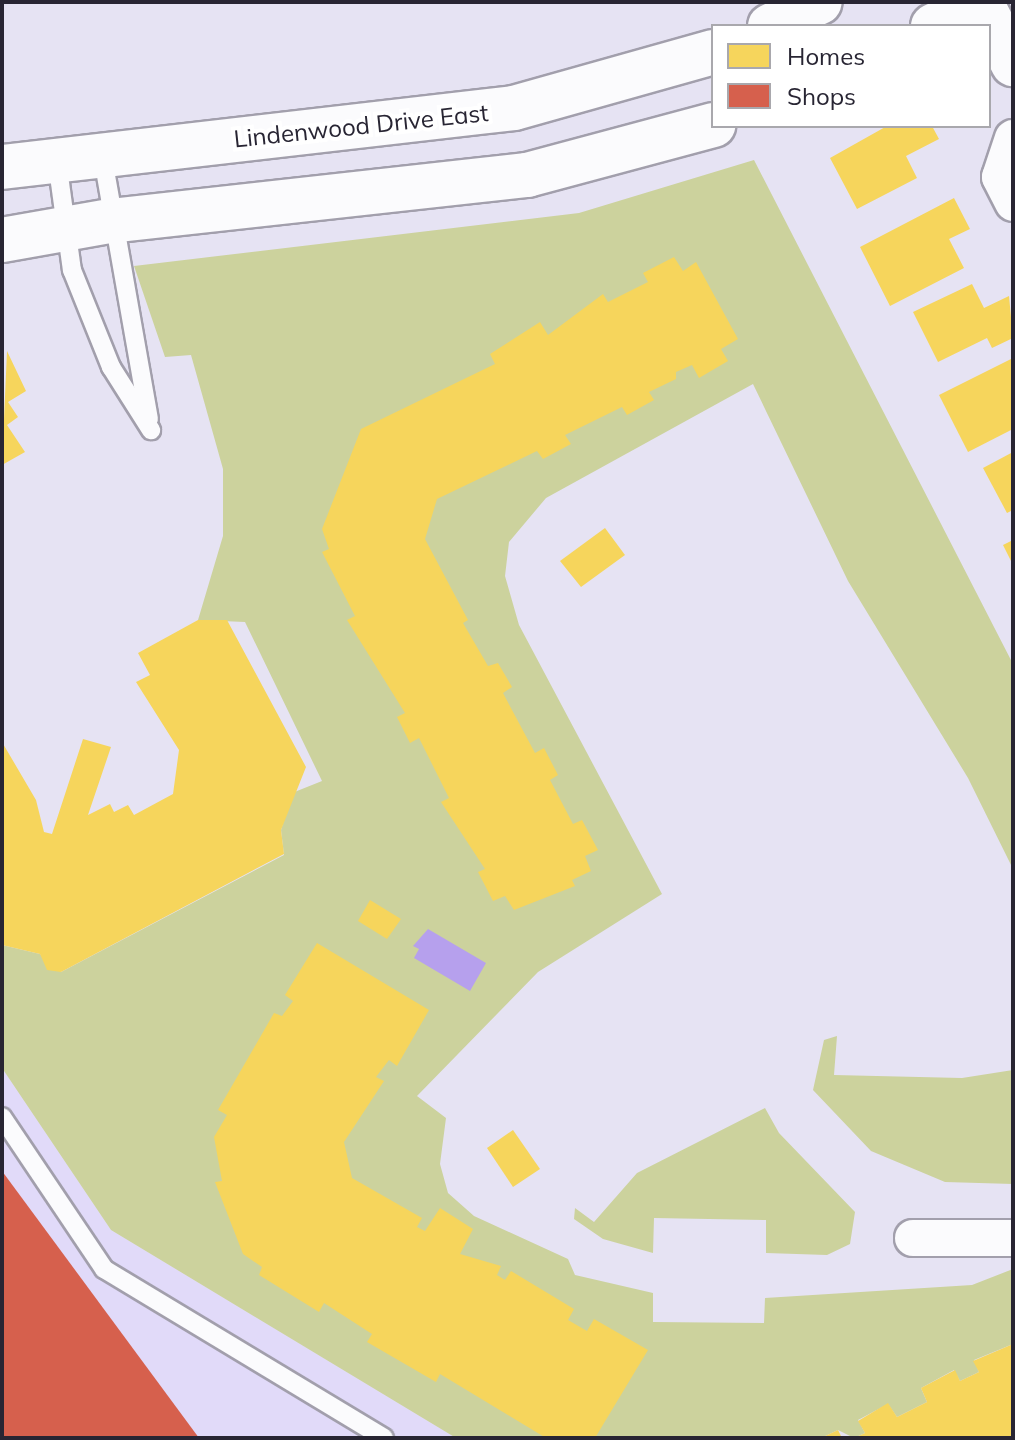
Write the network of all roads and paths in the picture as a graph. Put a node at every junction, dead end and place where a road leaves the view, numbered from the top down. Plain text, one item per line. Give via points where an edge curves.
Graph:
1 (820, 2) edge
2 (982, 2) edge
3 (774, 24) edge
4 (937, 24) edge
5 (711, 53) edge
6 (1013, 64) edge
7 (711, 126) edge
8 (1013, 138) edge
9 (101, 151) junction
10 (56, 157) junction
11 (2, 167) edge
12 (1013, 203) edge
13 (110, 221) junction
14 (66, 228) junction
15 (2, 240) edge
16 (2, 1117) edge
17 (913, 1238) dead end
18 (1013, 1238) edge
19 (384, 1438) edge

1 - 3 street
2 - 4 street
2 - 6 street
5 - 9 street, Lindenwood Drive East via 514,108
7 - 13 street via 527,175
8 - 12 street via 1000,177
9 - 10 street, Lindenwood Drive East
9 - 13 lane
10 - 11 street, Lindenwood Drive East
10 - 14 lane
13 - 14 street
13 - 14 lane via 151,430 111,367 72,270
14 - 15 street
16 - 19 lane via 104,1269
17 - 18 street

